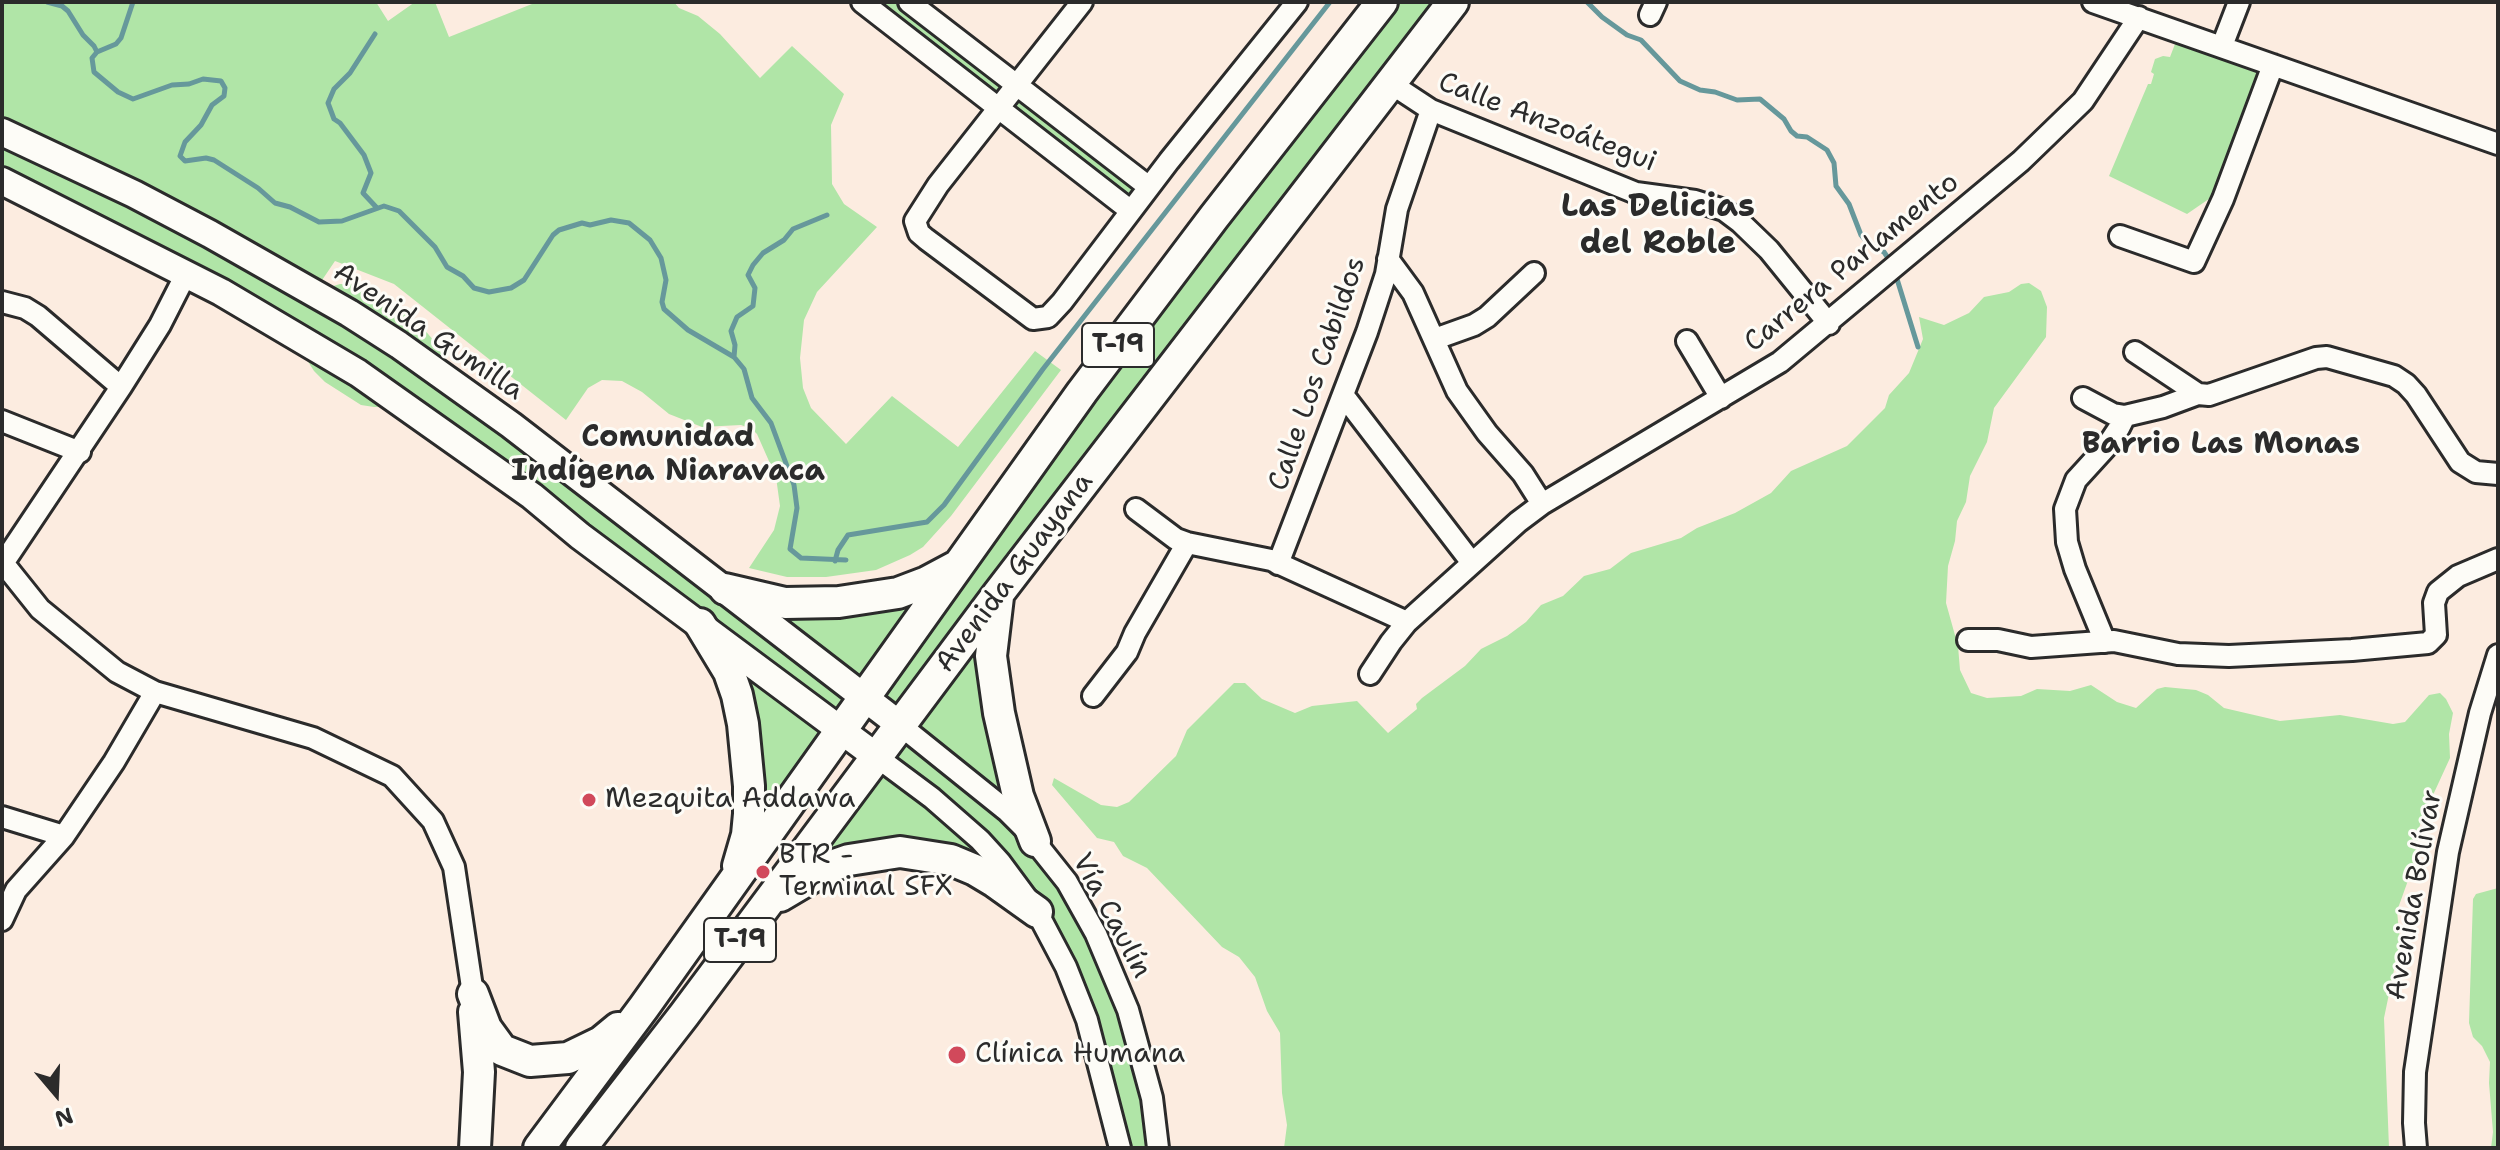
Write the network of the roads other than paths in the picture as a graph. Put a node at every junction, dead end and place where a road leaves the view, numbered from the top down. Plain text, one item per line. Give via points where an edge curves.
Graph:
1 (862, 2) edge
2 (909, 2) edge
3 (1082, 2) edge
4 (1297, 2) edge
5 (1382, 2) edge
6 (1453, 2) edge
7 (2093, 2) edge
8 (2239, 2) edge
9 (2139, 17) junction
10 (2222, 46) junction
11 (2273, 65) junction
12 (1390, 83) junction
13 (1016, 86) junction
14 (999, 108) junction
15 (1431, 110) junction
16 (2, 132) edge
17 (2498, 144) edge
18 (2, 181) edge
19 (1149, 187) junction
20 (1131, 211) junction
21 (2120, 236) dead end
22 (1388, 259) junction
23 (1534, 273) dead end
24 (186, 274) junction
25 (2, 302) edge
26 (1829, 324) junction
27 (1435, 339) junction
28 (1687, 341) dead end
29 (2135, 352) dead end
30 (121, 387) junction
31 (2198, 394) junction
32 (1344, 396) junction
33 (1721, 398) junction
34 (2083, 398) dead end
35 (2125, 416) junction
36 (2, 421) edge
37 (80, 452) junction
38 (2498, 474) edge
39 (1542, 504) junction
40 (1136, 509) dead end
41 (10, 538) edge
42 (1187, 543) junction
43 (2498, 559) edge
44 (962, 563) junction
45 (1472, 563) junction
46 (1278, 564) junction
47 (3, 565) edge
48 (725, 589) junction
49 (998, 594) junction
50 (1407, 622) junction
51 (700, 624) junction
52 (1968, 640) dead end
53 (2105, 642) junction
54 (2498, 655) edge
55 (1370, 674) dead end
56 (155, 692) junction
57 (1093, 696) dead end
58 (866, 698) junction
59 (900, 725) junction
60 (842, 731) junction
61 (877, 757) junction
62 (2, 817) edge
63 (64, 836) junction
64 (1035, 841) junction
65 (731, 886) junction
66 (765, 906) junction
67 (1037, 912) junction
68 (2, 920) edge
69 (473, 994) junction
70 (644, 1007) junction
71 (475, 1148) edge
72 (539, 1148) edge
73 (581, 1148) edge
74 (1120, 1148) edge
75 (1158, 1148) edge
76 (2416, 1148) edge

1 - 14 street
2 - 13 street
3 - 13 street
4 - 19 street
5 - 44 highway, Avenida Guayana / T-19 via 1223,205
6 - 12 highway, Avenida Guayana / T-19
7 - 9 street
8 - 10 street
9 - 10 street
9 - 26 street, Carrera Parlamento via 2083,101 2053,132
10 - 11 street
11 - 17 street
11 - 21 street via 2194,262
12 - 15 street, Calle Anzoátegui
12 - 49 highway, Avenida Guayana / T-19
13 - 14 street
13 - 19 street
14 - 20 street
14 - 20 street via 916,217 916,227 926,239 1029,317 1041,319 1053,313
15 - 22 street, Calle Los Cabildos via 1397,209
15 - 26 street, Calle Anzoátegui via 1636,193 1724,210 1769,250
16 - 48 main road, Avenida Gumilla via 146,200 361,321 491,410
18 - 24 main road
19 - 20 street
22 - 27 street via 1413,293
22 - 32 street, Calle Los Cabildos
23 - 27 street via 1487,317
24 - 30 street
24 - 51 main road via 302,339 413,411
25 - 30 street via 38,316
26 - 33 street, Carrera Parlamento
27 - 39 street via 1457,391
28 - 33 street
29 - 31 street
30 - 37 street
31 - 35 street
31 - 38 street via 2209,395 2316,358 2341,360 2406,384 2460,462 2476,472
32 - 45 street
32 - 46 street, Calle Los Cabildos
33 - 39 street, Carrera Parlamento
34 - 35 street
35 - 53 street via 2076,480 2065,509 2071,555
36 - 37 street
37 - 41 street
39 - 45 street, Carrera Parlamento
40 - 42 street
41 - 47 street
42 - 46 street
42 - 57 street via 1127,652
43 - 53 street via 2473,567 2438,592 2436,635 2428,643 2229,656
44 - 48 highway via 912,588 871,599 812,605
44 - 58 highway, Avenida Guayana / T-19
45 - 50 street, Carrera Parlamento
46 - 50 street
47 - 56 street via 40,609 117,672
48 - 58 main road, Avenida Gumilla
49 - 59 highway, Avenida Guayana / T-19
49 - 64 highway via 991,656 999,713 1011,771
50 - 55 street, Carrera Parlamento
51 - 60 main road
51 - 65 highway via 729,672 747,759 747,835
52 - 53 street via 2031,647
54 - 76 street, Avenida Bolívar via 2448,852 2415,1072
56 - 63 street
56 - 69 street via 313,738 392,776 433,821 454,867
58 - 59 main road, Avenida Gumilla
58 - 60 highway, Avenida Guayana / T-19
59 - 61 highway, Avenida Guayana / T-19
59 - 64 street, Vía Caulín via 977,785
60 - 61 main road
60 - 65 highway, Avenida Guayana / T-19
61 - 66 highway, Avenida Guayana / T-19
61 - 67 street via 980,840
62 - 63 street
63 - 68 street via 16,890
64 - 75 street, Vía Caulín via 1081,906 1120,988 1152,1098
65 - 70 highway, Avenida Guayana / T-19
66 - 67 highway via 829,867 900,852 951,860 975,870
66 - 73 highway, Avenida Guayana / T-19
67 - 74 street via 1083,1007
69 - 70 highway via 486,1028 502,1050 530,1061 568,1058 601,1042
69 - 71 highway via 479,1072
70 - 72 highway, Avenida Guayana / T-19

